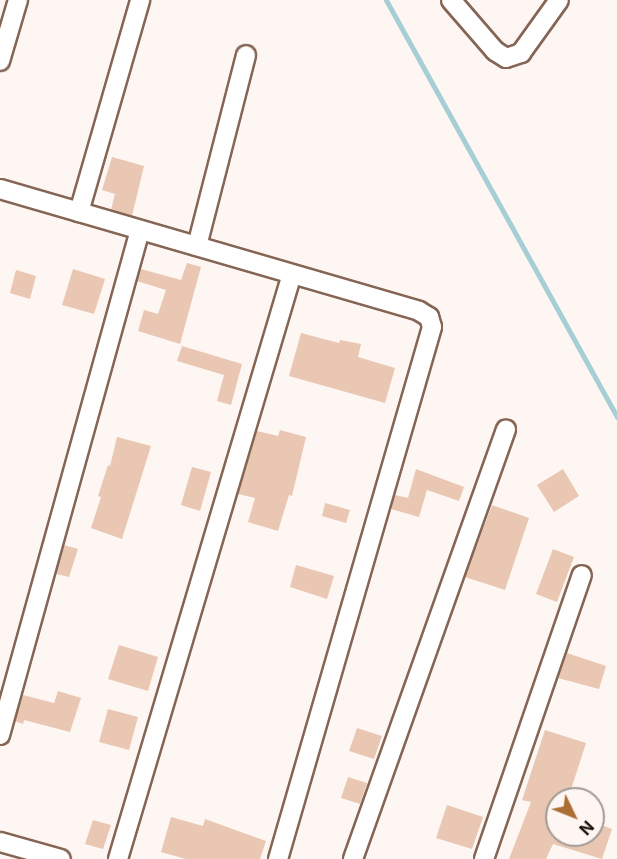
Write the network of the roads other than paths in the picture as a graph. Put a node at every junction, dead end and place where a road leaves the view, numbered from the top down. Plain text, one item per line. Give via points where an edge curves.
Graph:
1 (18, 0) edge
2 (140, 0) edge
3 (451, 0) edge
4 (559, 0) edge
5 (246, 55) dead end
6 (0, 61) edge
7 (0, 189) edge
8 (79, 212) junction
9 (140, 230) junction
10 (197, 246) junction
11 (292, 274) junction
12 (506, 429) dead end
13 (582, 575) dead end
14 (0, 735) edge
15 (0, 842) edge
16 (62, 859) edge
17 (118, 859) edge
18 (278, 859) edge
19 (353, 859) edge
20 (484, 859) edge

1 - 6 street
2 - 8 street
3 - 4 street via 495,51 506,58 521,53
5 - 10 street
7 - 8 street
8 - 9 street
9 - 10 street
9 - 14 street
10 - 11 street
11 - 17 street
11 - 18 street via 419,311 429,317 432,327
12 - 19 street
13 - 20 street
15 - 16 street

